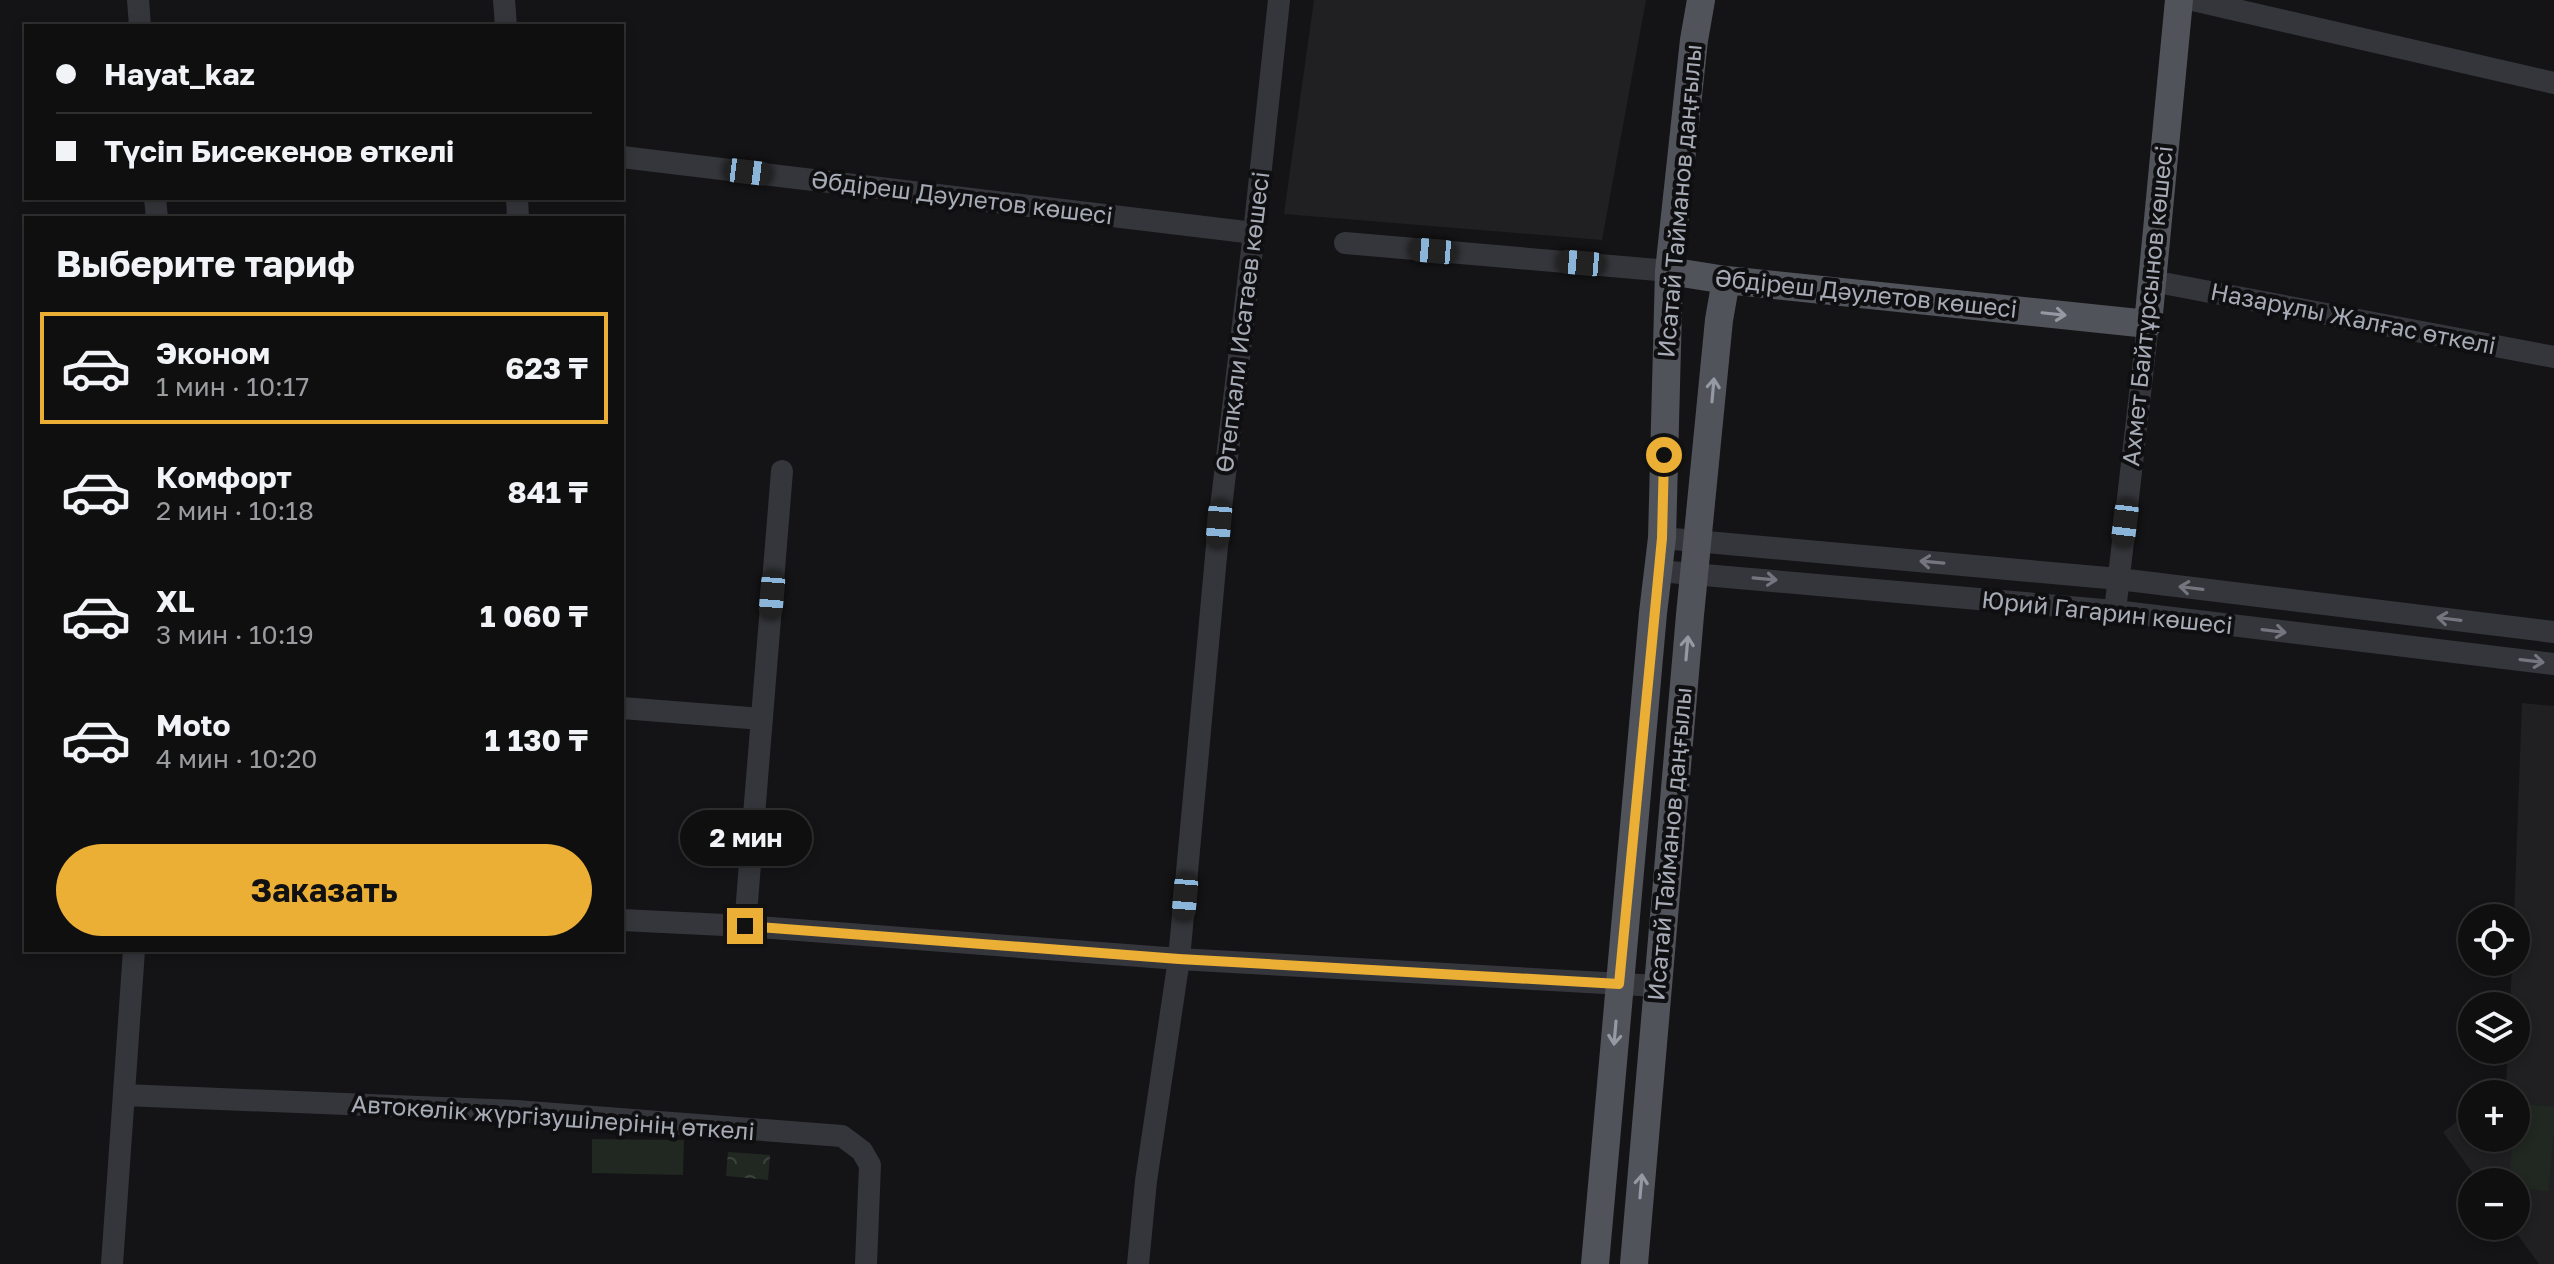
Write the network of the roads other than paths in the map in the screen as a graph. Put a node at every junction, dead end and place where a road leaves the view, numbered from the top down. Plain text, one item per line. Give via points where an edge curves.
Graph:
1 (138, 0) edge
2 (504, 0) edge
3 (1279, 0) edge
4 (1701, 0) edge
5 (2179, 0) edge
6 (2193, 0) edge
7 (140, 24) edge
8 (506, 24) edge
9 (2554, 83) edge
10 (624, 157) edge
11 (1254, 233) junction
12 (1345, 243) dead end
13 (1669, 271) junction
14 (1726, 280) junction
15 (2152, 281) junction
16 (2148, 324) junction
17 (2554, 357) edge
18 (782, 471) dead end
19 (1662, 538) junction
20 (1698, 540) junction
21 (1659, 571) junction
22 (1695, 574) junction
23 (2119, 579) junction
24 (2115, 611) junction
25 (2554, 632) edge
26 (2554, 664) edge
27 (624, 708) edge
28 (762, 719) junction
29 (624, 920) edge
30 (745, 926) junction
31 (134, 952) edge
32 (1179, 959) junction
33 (1619, 984) junction
34 (1658, 986) junction
35 (124, 1095) junction
36 (112, 1264) edge
37 (866, 1264) edge
38 (1138, 1264) edge
39 (1595, 1264) edge
40 (1634, 1264) edge

1 - 7 street
2 - 8 street
3 - 11 street, Өтепқали Исатаев көшесі
4 - 13 main road, Исатай Тайманов даңғылы
5 - 15 main road, Ахмет Байтұрсынов көшесі
6 - 9 street
10 - 11 street, Әбдіреш Дәулетов көшесі
11 - 32 street, Өтепқали Исатаев көшесі via 1219,524
12 - 13 street, Әбдіреш Дәулетов көшесі
13 - 14 main road, Әбдіреш Дәулетов көшесі
13 - 19 main road, Исатай Тайманов даңғылы
14 -> 16 main road, Әбдіреш Дәулетов көшесі
20 -> 14 main road, Исатай Тайманов даңғылы
15 - 16 main road, Ахмет Байтұрсынов көшесі
15 - 17 street, Назарұлы Жалғас өткелі
16 - 23 street, Ахмет Байтұрсынов көшесі
18 - 28 street
19 - 20 street, Юрий Гагарин көшесі
19 - 21 main road, Исатай Тайманов даңғылы
20 - 22 main road, Исатай Тайманов даңғылы
23 -> 20 street, Юрий Гагарин көшесі
21 - 22 street, Юрий Гагарин көшесі
21 - 33 main road, Исатай Тайманов даңғылы
22 -> 24 street, Юрий Гагарин көшесі
34 -> 22 main road, Исатай Тайманов даңғылы
23 - 24 street, Ахмет Байтұрсынов көшесі
25 -> 23 street, Юрий Гагарин көшесі
24 -> 26 street, Юрий Гагарин көшесі
27 - 28 street
28 - 30 street
29 - 30 street
30 - 32 street
31 - 35 street
32 - 33 street
32 - 38 street, Өтепқали Исатаев көшесі
33 - 34 street
33 -> 39 main road, Исатай Тайманов даңғылы
40 -> 34 main road, Исатай Тайманов даңғылы
35 - 36 street
35 - 37 street, Автокөлік жүргізушілерінің өткелі via 516,1111 842,1136 870,1165

